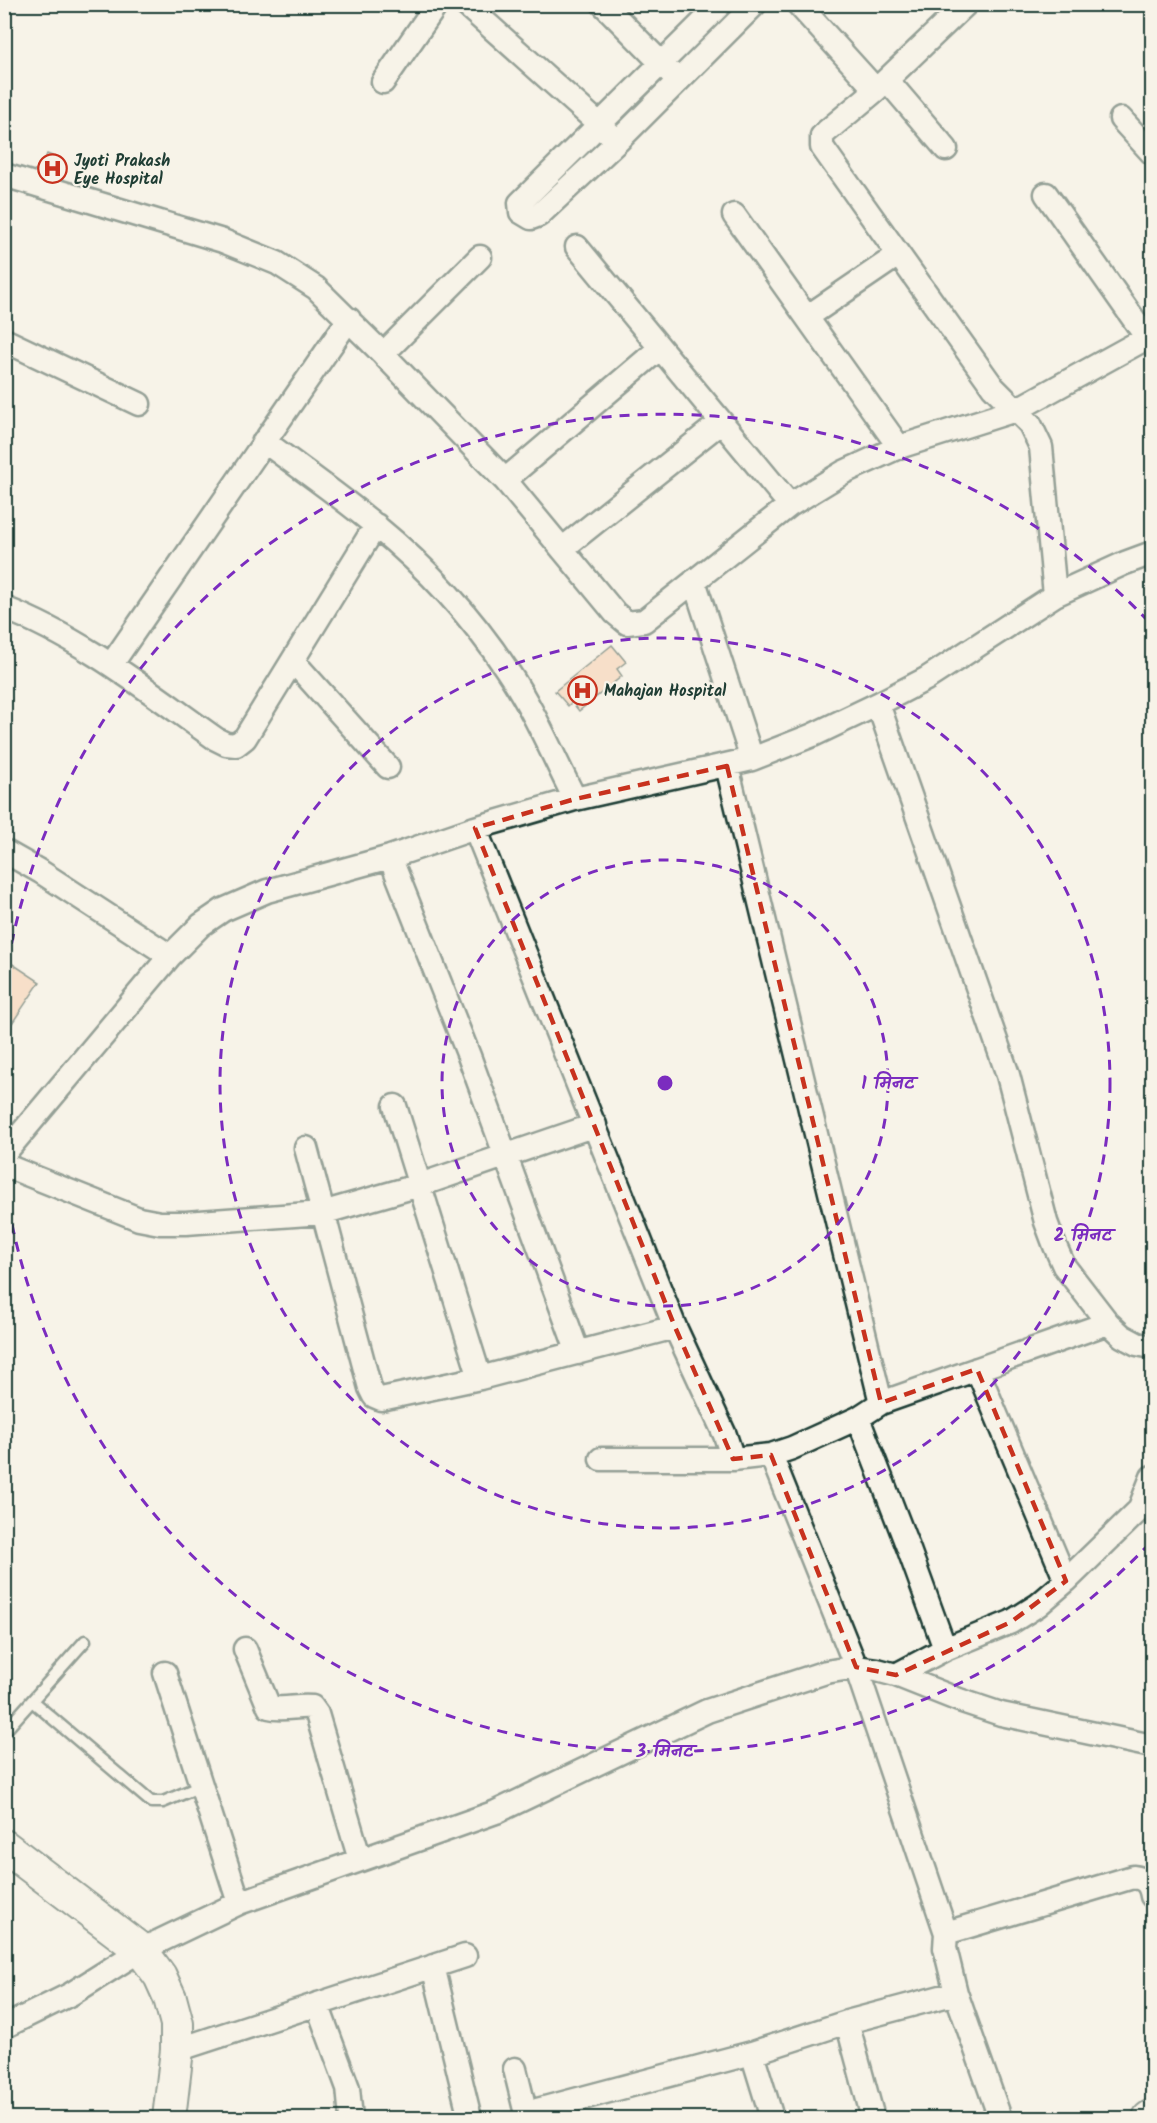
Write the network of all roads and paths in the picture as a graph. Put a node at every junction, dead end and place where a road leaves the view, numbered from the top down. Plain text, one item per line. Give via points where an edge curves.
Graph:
1 (437, 4) edge
2 (465, 4) edge
3 (603, 4) edge
4 (721, 4) edge
5 (754, 4) edge
6 (798, 4) edge
7 (966, 4) edge
8 (662, 63) junction
9 (679, 80) junction
10 (383, 82) dead end
11 (882, 85) junction
12 (1121, 119) dead end
13 (600, 124) junction
14 (618, 141) junction
15 (946, 149) dead end
16 (1152, 153) edge
17 (4, 175) edge
18 (1046, 194) dead end
19 (734, 215) dead end
20 (577, 247) dead end
21 (898, 255) junction
22 (480, 257) dead end
23 (807, 316) junction
24 (349, 319) junction
25 (1150, 336) edge
26 (4, 340) edge
27 (660, 348) junction
28 (383, 354) junction
29 (139, 404) dead end
30 (1016, 410) junction
31 (721, 422) junction
32 (264, 441) junction
33 (899, 447) junction
34 (505, 480) junction
35 (790, 505) junction
36 (376, 525) junction
37 (562, 549) junction
38 (1152, 553) edge
39 (694, 581) junction
40 (1055, 595) junction
41 (4, 608) edge
42 (293, 661) junction
43 (111, 665) junction
44 (878, 704) junction
45 (752, 759) junction
46 (727, 766) junction
47 (388, 767) dead end
48 (575, 799) junction
49 (475, 828) junction
50 (4, 851) edge
51 (390, 857) junction
52 (170, 956) junction
53 (395, 1106) dead end
54 (595, 1125) junction
55 (306, 1148) dead end
56 (4, 1154) edge
57 (507, 1156) junction
58 (4, 1165) edge
59 (420, 1185) junction
60 (322, 1213) junction
61 (1108, 1323) junction
62 (675, 1327) junction
63 (1152, 1347) edge
64 (578, 1353) junction
65 (977, 1369) junction
66 (480, 1378) junction
67 (881, 1403) junction
68 (858, 1418) junction
69 (771, 1455) junction
70 (601, 1459) dead end
71 (734, 1459) junction
72 (1152, 1477) edge
73 (1146, 1511) edge
74 (1066, 1581) junction
75 (85, 1641) dead end
76 (245, 1649) dead end
77 (945, 1649) junction
78 (856, 1667) junction
79 (165, 1672) dead end
80 (896, 1675) junction
81 (32, 1701) junction
82 (4, 1732) edge
83 (1152, 1746) edge
84 (201, 1786) junction
85 (4, 1846) edge
86 (360, 1860) junction
87 (1152, 1896) edge
88 (239, 1903) junction
89 (946, 1933) junction
90 (141, 1950) junction
91 (465, 1956) dead end
92 (433, 1966) junction
93 (956, 1993) junction
94 (317, 2004) junction
95 (847, 2022) junction
96 (4, 2027) edge
97 (177, 2050) junction
98 (752, 2053) junction
99 (515, 2069) dead end
100 (526, 2116) edge
101 (169, 2118) edge
102 (351, 2118) edge
103 (470, 2118) edge
104 (772, 2118) edge
105 (873, 2118) edge
106 (1000, 2118) edge

1 - 10 street
2 - 13 street
3 - 8 street
4 - 8 street
5 - 9 street
6 - 11 street
7 - 11 street
8 - 9 street
8 - 13 street
9 - 14 street
11 - 15 street
11 - 21 street via 826,131 822,147
12 - 16 street
13 - 14 street
13 - 14 street via 520,203 526,217 539,215
17 - 24 street via 223,241 277,263 316,288
18 - 25 street
19 - 23 street
20 - 27 street
21 - 23 street
21 - 30 street via 993,387
22 - 28 street
23 - 33 street
24 - 28 street
24 - 32 street
25 - 30 street
26 - 29 street
27 - 31 street
27 - 34 street
28 - 34 street
30 - 33 street
30 - 40 street via 1041,447
31 - 35 street
31 - 37 street
32 - 36 street
32 - 43 street
33 - 35 street via 844,472
34 - 37 street
35 - 39 street
36 - 42 street
36 - 48 street via 446,594 508,671
37 - 39 street via 627,623 644,621
38 - 40 street
39 - 45 street
40 - 44 street via 926,679
41 - 43 street via 32,618
42 - 43 street via 245,738 236,745 216,739
42 - 47 street
44 - 45 street
44 - 61 street via 1008,1074 1046,1222 1064,1266
45 - 46 street
46 - 48 street
46 - 67 street
48 - 49 street
49 - 51 street
49 - 54 street
50 - 52 street
51 - 52 street via 267,891 223,910 201,925
51 - 57 street
52 - 56 street
53 - 59 street
54 - 57 street
54 - 62 street
55 - 60 street
57 - 59 street
57 - 64 street
58 - 60 street via 120,1212 160,1223
59 - 60 street
59 - 66 street
60 - 66 street via 374,1396 389,1398
61 - 63 street via 1122,1336
61 - 65 street
62 - 64 street
62 - 71 street
64 - 66 street
65 - 67 street
65 - 74 street
67 - 68 street
68 - 69 street
68 - 77 street
69 - 71 street
69 - 78 street
70 - 71 street
72 - 73 street
73 - 74 street
74 - 77 street via 1011,1622
75 - 81 lane
76 - 86 street via 269,1707 312,1707 317,1714
77 - 80 street
78 - 80 street
78 - 86 street via 826,1672 707,1711 496,1812
78 - 89 street
79 - 84 street
80 - 83 street via 1001,1714
81 - 82 lane
81 - 84 lane via 151,1802 164,1802
84 - 88 street
85 - 90 street
86 - 88 street
87 - 89 street via 1148,1882 1133,1877
88 - 90 street
89 - 93 street via 945,1948
90 - 96 street via 71,1994
90 - 97 street via 170,1998 177,2024
91 - 92 street
92 - 94 street
92 - 103 street
93 - 95 street
93 - 106 street
94 - 97 street
94 - 102 street via 348,2088
95 - 98 street
95 - 105 street
97 - 101 street
98 - 100 street
98 - 104 street
99 - 100 street

